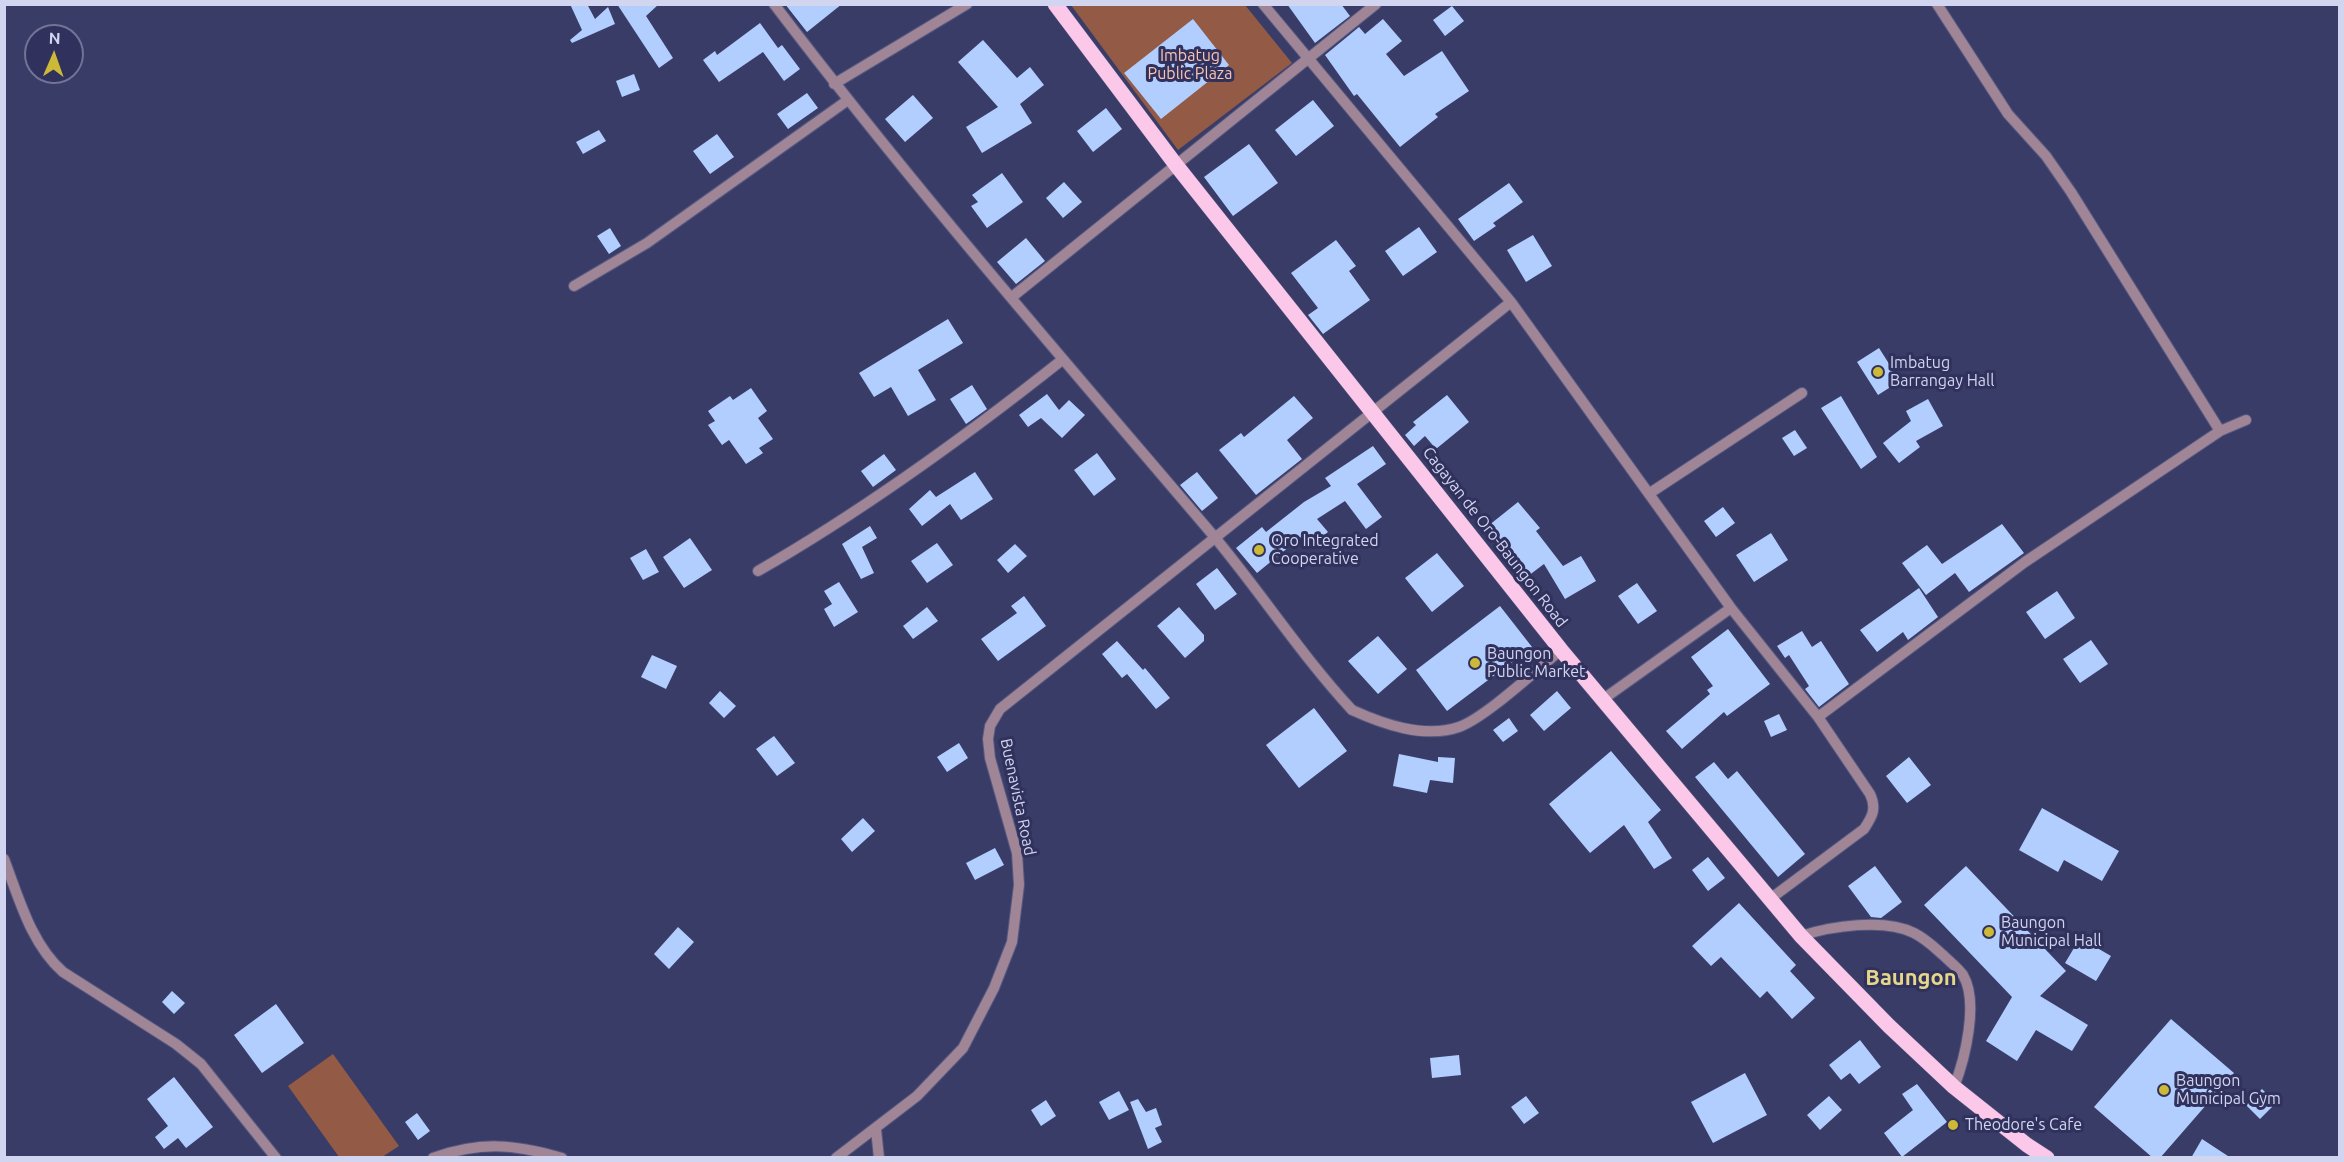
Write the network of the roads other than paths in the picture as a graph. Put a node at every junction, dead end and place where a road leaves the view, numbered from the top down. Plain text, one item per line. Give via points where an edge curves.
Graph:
1 (774, 4) edge
2 (967, 4) edge
3 (1055, 4) edge
4 (1263, 4) edge
5 (1376, 4) edge
6 (1937, 4) edge
7 (1308, 60) junction
8 (834, 84) junction
9 (848, 100) junction
10 (1176, 165) junction
11 (574, 286) dead end
12 (1012, 297) junction
13 (1511, 302) junction
14 (1062, 360) junction
15 (1802, 393) dead end
16 (1373, 412) junction
17 (2246, 420) dead end
18 (2220, 431) junction
19 (1650, 493) junction
20 (1214, 537) junction
21 (758, 571) dead end
22 (1731, 608) junction
23 (1561, 650) junction
24 (1602, 700) junction
25 (1818, 717) junction
26 (4, 859) edge
27 (1770, 899) junction
28 (1802, 936) junction
29 (1954, 1087) junction
30 (876, 1129) junction
31 (276, 1158) edge
32 (432, 1158) edge
33 (562, 1158) edge
34 (836, 1158) edge
35 (879, 1158) edge
36 (2047, 1158) edge

1 - 8 street
2 - 8 street
3 - 10 main road, Cagayan de Oro-Baungon Road
4 - 7 street
5 - 7 street
6 - 18 street via 2008,114 2046,156 2071,192
7 - 10 street
7 - 13 street
8 - 9 street
9 - 11 street via 646,243
9 - 12 street
10 - 12 street
10 - 16 main road, Cagayan de Oro-Baungon Road
12 - 14 street
13 - 16 street, Buenavista Road
13 - 19 street
14 - 20 street
14 - 21 street via 966,435 821,535
15 - 19 street
16 - 20 street, Buenavista Road
16 - 23 main road, Cagayan de Oro-Baungon Road
17 - 18 street
18 - 25 street via 2025,562
19 - 22 street
20 - 23 street via 1333,689 1352,710 1379,723 1425,732 1459,728
20 - 30 street, Buenavista Road via 1000,709 990,726 990,758 1017,853 1019,885 1012,942 963,1048 917,1096
22 - 24 street
22 - 25 street
23 - 24 main road, Cagayan de Oro-Baungon Road
24 - 27 main road, Cagayan de Oro-Baungon Road
25 - 27 street via 1870,794 1873,816 1864,829
26 - 31 street via 34,933 49,959 201,1064
27 - 28 main road, Cagayan de Oro-Baungon Road
28 - 29 main road, Cagayan de Oro-Baungon Road
28 - 29 street via 1826,927 1892,927 1921,937 1955,967 1967,988 1970,1036
29 - 36 main road, Cagayan de Oro-Baungon Road
30 - 34 street, Buenavista Road
30 - 35 street
32 - 33 street via 458,1148 489,1145 525,1147

